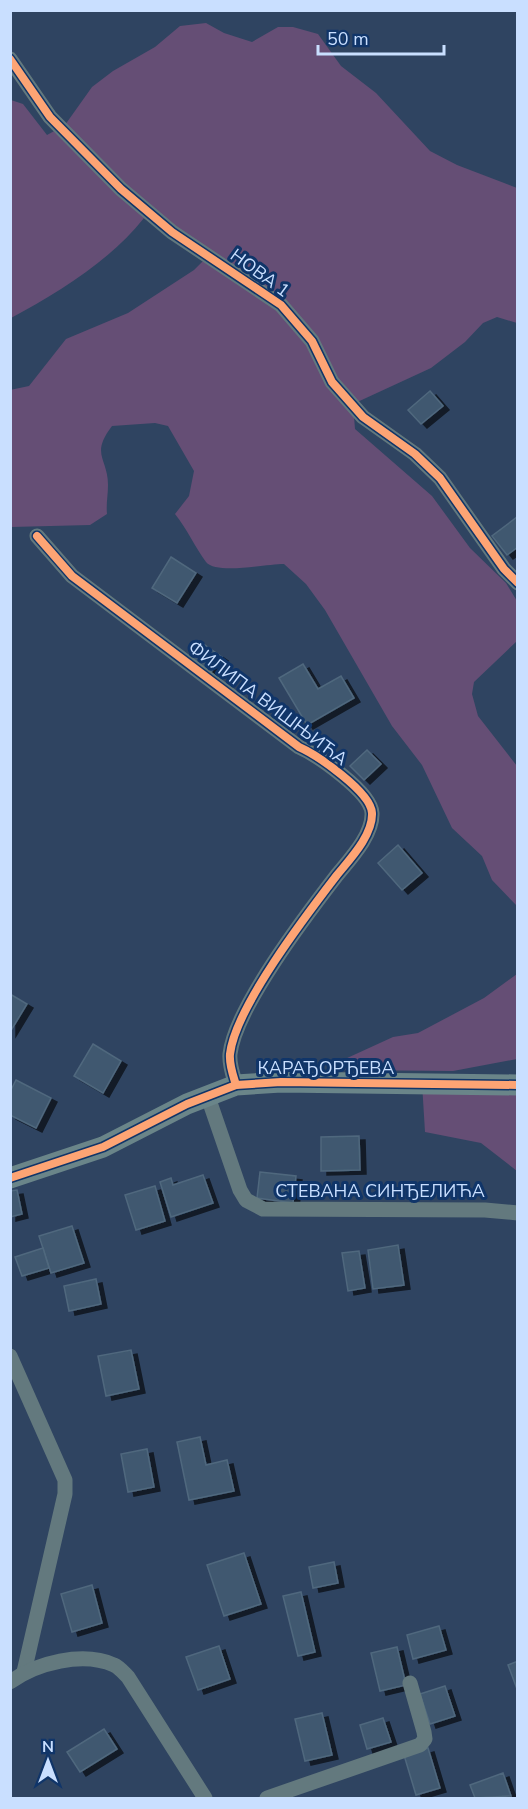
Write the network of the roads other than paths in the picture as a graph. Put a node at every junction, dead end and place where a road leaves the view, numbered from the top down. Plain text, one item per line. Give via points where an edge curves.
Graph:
1 (10, 59) edge
2 (37, 536) dead end
3 (518, 583) edge
4 (518, 1074) edge
5 (475, 1083) junction
6 (236, 1085) junction
7 (518, 1085) edge
8 (208, 1097) junction
9 (10, 1178) edge
10 (518, 1213) edge
11 (10, 1356) edge
12 (24, 1672) junction
13 (10, 1682) edge
14 (410, 1683) dead end
15 (205, 1798) edge
16 (267, 1798) edge

1 - 3 street, НОВА 1 via 50,117 121,189 172,232 281,305 312,341 332,382 363,417 415,454 440,478
2 - 6 street, ФИЛИПА ВИШЊИЋА via 72,576 291,741 318,755 371,807 367,833 303,919 240,1023 230,1053
4 - 5 street
5 - 6 street, КАРАЂОРЂЕВА
5 - 7 street, КАРАЂОРЂЕВА
6 - 8 street, КАРАЂОРЂЕВА
8 - 9 street, КАРАЂОРЂЕВА via 103,1147
8 - 10 street, СТЕВАНА СИНЂЕЛИЋА via 240,1190 246,1200 263,1209
11 - 12 street via 65,1480
12 - 13 street
12 - 15 street via 70,1660 92,1659 115,1665 128,1677
14 - 16 street via 424,1732 425,1739 420,1745

